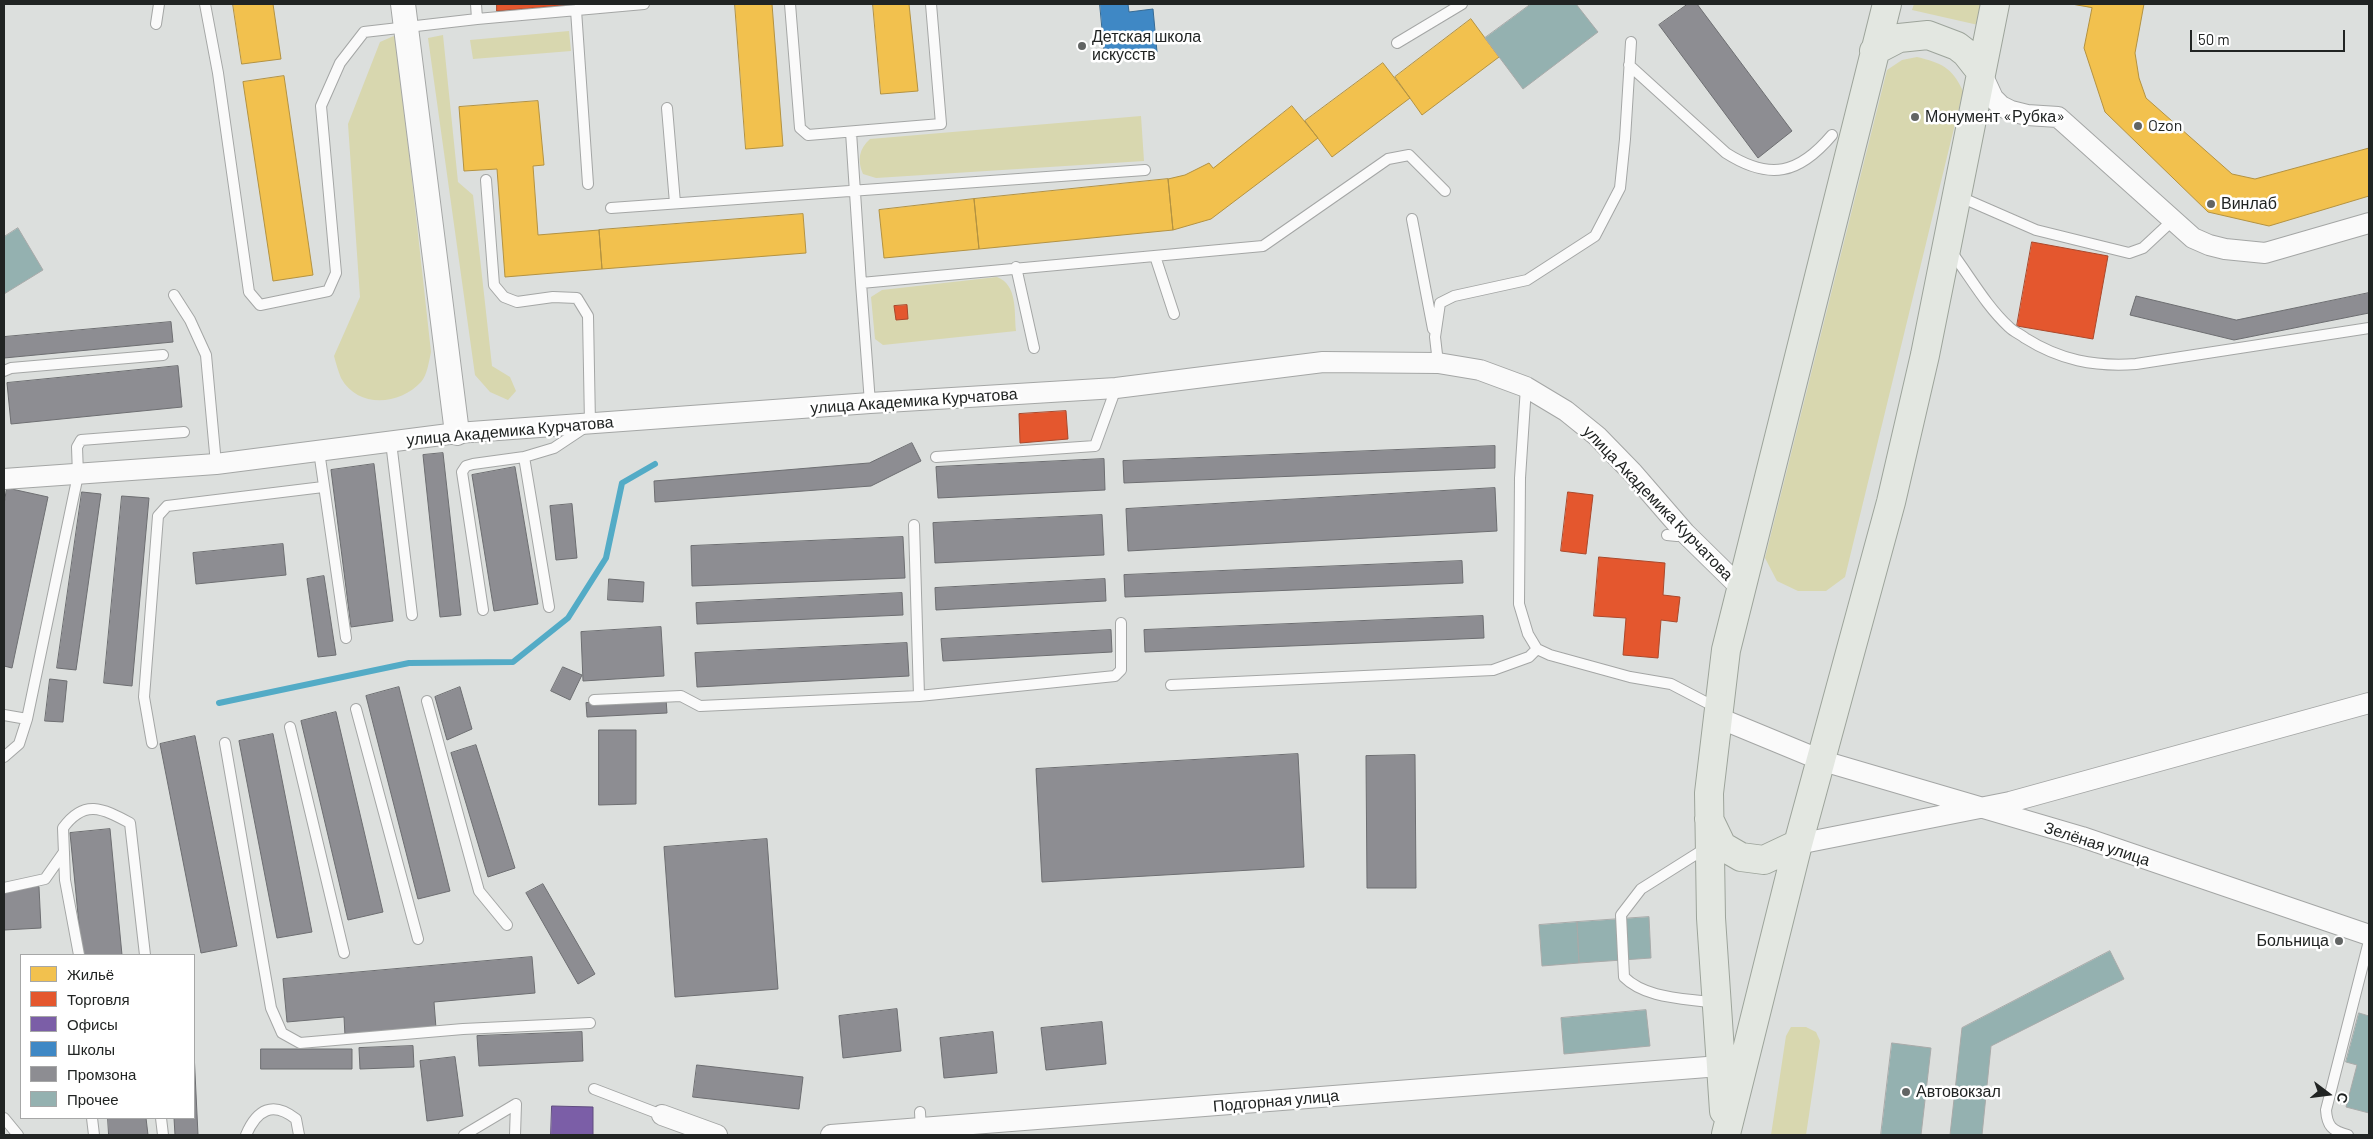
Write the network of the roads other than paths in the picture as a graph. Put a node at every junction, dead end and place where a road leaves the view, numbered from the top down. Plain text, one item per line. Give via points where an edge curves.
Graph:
1 (159, 4) edge
2 (205, 4) edge
3 (403, 4) edge
4 (476, 4) edge
5 (644, 4) edge
6 (790, 4) edge
7 (931, 4) edge
8 (1462, 4) edge
9 (1887, 4) edge
10 (1995, 4) edge
11 (576, 10) junction
12 (476, 19) junction
13 (156, 24) dead end
14 (405, 27) junction
15 (1631, 42) dead end
16 (1397, 43) dead end
17 (1874, 51) junction
18 (1629, 66) junction
19 (1981, 72) junction
20 (668, 108) dead end
21 (851, 132) junction
22 (1832, 136) dead end
23 (1145, 170) dead end
24 (486, 180) dead end
25 (588, 184) dead end
26 (854, 189) junction
27 (1445, 191) dead end
28 (1957, 196) junction
29 (675, 203) junction
30 (611, 208) dead end
31 (1412, 220) dead end
32 (2173, 220) junction
33 (2369, 224) edge
34 (1947, 246) junction
35 (1155, 256) junction
36 (1016, 267) junction
37 (861, 283) junction
38 (174, 295) dead end
39 (1174, 314) dead end
40 (2369, 328) edge
41 (1435, 338) junction
42 (1034, 348) dead end
43 (163, 355) dead end
44 (1438, 363) junction
45 (4, 371) edge
46 (1526, 386) junction
47 (1116, 388) junction
48 (870, 403) junction
49 (590, 424) junction
50 (184, 432) dead end
51 (457, 432) junction
52 (391, 442) junction
53 (319, 451) junction
54 (936, 457) dead end
55 (524, 458) junction
56 (216, 464) junction
57 (78, 475) junction
58 (4, 479) edge
59 (323, 487) junction
60 (914, 524) dead end
61 (1741, 588) junction
62 (549, 607) dead end
63 (483, 610) dead end
64 (412, 615) dead end
65 (1121, 623) dead end
66 (346, 638) dead end
67 (1537, 649) junction
68 (1171, 685) dead end
69 (919, 696) junction
70 (594, 700) dead end
71 (427, 701) dead end
72 (2369, 703) edge
73 (356, 709) dead end
74 (1719, 714) junction
75 (4, 715) edge
76 (28, 719) junction
77 (290, 727) dead end
78 (225, 743) dead end
79 (152, 744) dead end
80 (4, 757) edge
81 (1823, 760) junction
82 (1983, 808) junction
83 (1709, 818) junction
84 (1798, 844) junction
85 (1709, 846) junction
86 (64, 852) junction
87 (4, 888) edge
88 (507, 925) dead end
89 (2369, 935) edge
90 (418, 939) dead end
91 (2369, 941) edge
92 (344, 953) dead end
93 (79, 954) edge
94 (144, 954) edge
95 (1716, 1003) junction
96 (590, 1023) dead end
97 (1720, 1066) junction
98 (594, 1089) dead end
99 (662, 1115) joint
100 (4, 1118) edge
101 (92, 1119) edge
102 (161, 1119) edge
103 (951, 1131) edge
104 (18, 1135) edge
105 (94, 1135) edge
106 (163, 1135) edge
107 (246, 1135) edge
108 (299, 1135) edge
109 (464, 1135) edge
110 (516, 1135) edge
111 (717, 1135) edge
112 (831, 1135) edge
113 (1726, 1135) edge
114 (2348, 1135) edge

1 - 13 lane
2 - 14 lane via 249,292 260,305 328,291 336,274 321,106 340,63 364,32
3 - 14 street
4 - 12 lane
5 - 11 lane
6 - 21 lane via 800,128 808,135
7 - 21 lane via 941,124
8 - 16 lane
9 - 17 main road
10 - 19 main road
11 - 12 lane
11 - 25 lane
12 - 14 lane
14 - 51 street
15 - 18 lane
17 - 19 main road via 1899,38 1928,35 1957,46
17 - 61 main road
18 - 22 lane via 1726,153 1744,164 1765,170 1787,170 1816,154
18 - 41 lane via 1620,188 1594,236 1527,280 1454,296 1440,303
19 - 28 main road
19 - 32 street via 1993,98 2001,106 2027,115 2058,116
20 - 29 lane
21 - 26 lane
23 - 26 lane
24 - 49 lane via 494,285 504,297 517,302 553,297 577,298 588,316
26 - 29 lane
26 - 37 lane
27 - 35 lane via 1409,155 1388,159 1263,246
28 - 32 lane via 2036,230 2129,252 2143,248
28 - 34 main road
29 - 30 lane
31 - 41 lane
32 - 33 street via 2193,238 2246,253 2266,253
34 - 40 lane via 2010,329 2041,348 2083,363 2108,366 2136,364
34 - 81 main road via 1891,502
35 - 36 lane
35 - 39 lane
36 - 37 lane
36 - 42 lane
37 - 48 lane
38 - 56 lane via 190,320 206,356
41 - 44 lane
43 - 45 lane
44 - 46 street, улица Академика Курчатова via 1480,370
44 - 47 street, улица Академика Курчатова via 1323,362
46 - 61 street, улица Академика Курчатова via 1566,410 1597,436 1633,473 1676,534
46 - 67 lane via 1520,478 1519,604 1528,634
47 - 48 street, улица Академика Курчатова
47 - 54 lane via 1095,446
48 - 49 street, улица Академика Курчатова
49 - 51 street, улица Академика Курчатова
49 - 55 lane via 554,448
50 - 57 lane via 81,440 77,447
51 - 52 street, улица Академика Курчатова
52 - 53 street, улица Академика Курчатова
52 - 64 lane
53 - 56 street, улица Академика Курчатова
53 - 59 lane
55 - 62 lane
55 - 63 lane via 473,464 462,472
56 - 57 street, улица Академика Курчатова
57 - 58 street, улица Академика Курчатова
57 - 76 lane
59 - 66 lane
59 - 79 lane via 168,506 158,516 144,697
60 - 69 lane
61 - 74 main road via 1726,650
65 - 69 lane via 1121,670 1115,676
67 - 68 lane via 1530,657 1493,670
67 - 74 lane via 1630,678 1671,684
69 - 70 lane via 700,706 681,696
71 - 88 lane via 479,891
72 - 82 street
73 - 90 lane
74 - 81 street, Зелёная улица
74 - 83 main road
75 - 76 lane
76 - 80 lane via 18,744
77 - 92 lane
78 - 96 lane via 271,1008 282,1033 300,1043 462,1029
81 - 82 street, Зелёная улица
81 - 84 main road
82 - 84 street
82 - 89 street, Зелёная улица via 2082,837
83 - 84 main road via 1722,846 1741,857 1764,860
83 - 85 main road
84 - 113 main road
85 - 95 main road
85 - 95 lane via 1641,889 1621,915 1624,977 1633,986 1646,992
86 - 87 lane via 45,879
86 - 93 lane via 65,880
86 - 94 lane via 63,828 76,812 89,809 110,812 130,822
91 - 114 lane via 2326,1110 2327,1122 2334,1132
95 - 97 main road
97 - 103 street, Подгорная улица
97 - 113 main road
98 - 99 lane
99 - 111 street
100 - 104 lane
101 - 105 lane
102 - 106 lane
103 - 112 street, Подгорная улица via 920,1121
107 - 108 lane via 263,1112 273,1108 284,1110 296,1119
109 - 110 lane via 516,1104

